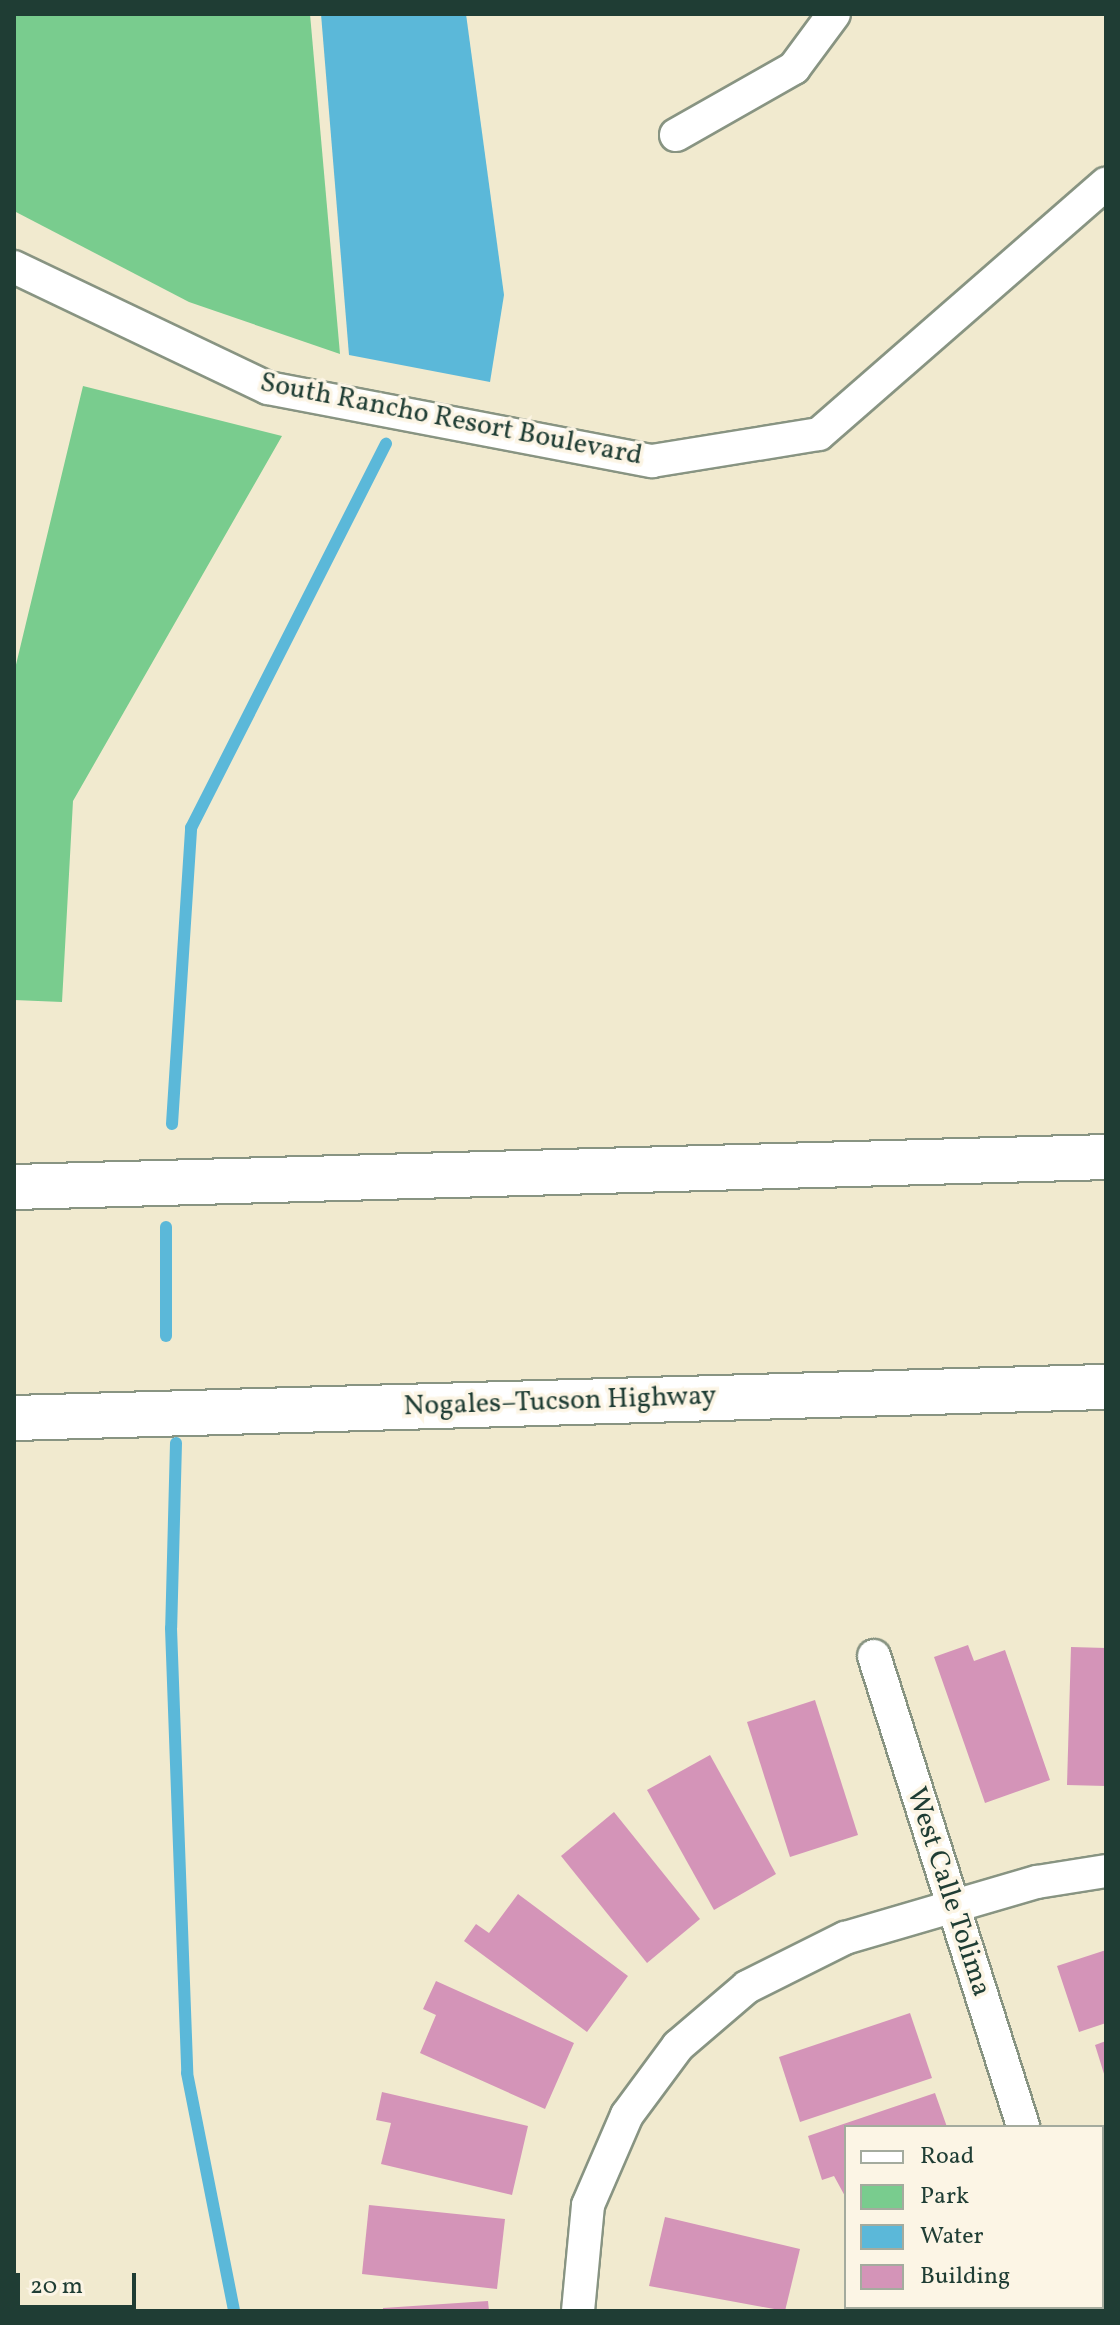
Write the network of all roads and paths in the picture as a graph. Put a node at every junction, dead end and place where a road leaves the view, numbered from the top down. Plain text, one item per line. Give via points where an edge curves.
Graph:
1 (834, 14) edge
2 (676, 135) dead end
3 (1106, 184) edge
4 (14, 267) edge
5 (1106, 1157) edge
6 (14, 1175) edge
7 (166, 1183) junction
8 (14, 1187) edge
9 (1106, 1387) edge
10 (14, 1418) edge
11 (874, 1656) dead end
12 (1106, 1871) edge
13 (953, 1907) junction
14 (1022, 2125) edge
15 (578, 2311) edge

1 - 2 street via 794,68
3 - 4 street, South Rancho Resort Boulevard via 819,434 652,461 268,388
5 - 7 highway
6 - 7 highway
7 - 8 highway
9 - 10 highway, Nogales–Tucson Highway
11 - 13 street, West Calle Tolima
12 - 13 street
13 - 14 street, West Calle Tolima
13 - 15 street via 845,1938 747,1987 678,2046 627,2115 588,2205

